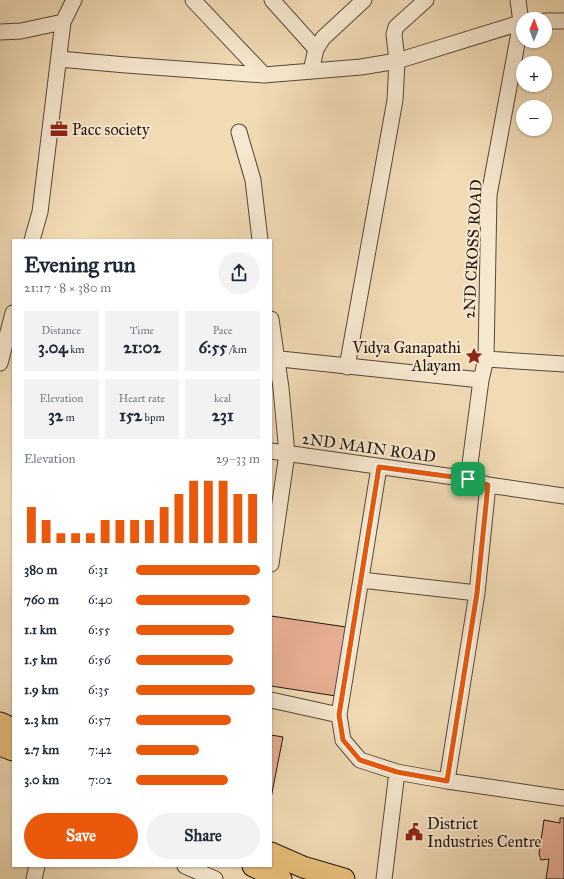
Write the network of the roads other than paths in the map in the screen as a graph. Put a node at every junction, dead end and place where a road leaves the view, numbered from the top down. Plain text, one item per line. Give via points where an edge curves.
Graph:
1 (74, 0) edge
2 (193, 0) edge
3 (364, 0) edge
4 (426, 0) edge
5 (518, 0) edge
6 (279, 2) edge
7 (520, 12) edge
8 (552, 21) edge
9 (564, 21) edge
10 (63, 22) junction
11 (516, 24) edge
12 (0, 32) edge
13 (517, 48) edge
14 (316, 49) junction
15 (59, 58) junction
16 (397, 61) junction
17 (311, 71) junction
18 (264, 75) junction
19 (239, 132) dead end
20 (32, 239) edge
21 (260, 239) edge
22 (12, 317) edge
23 (272, 332) edge
24 (274, 359) edge
25 (486, 359) junction
26 (0, 363) edge
27 (564, 364) edge
28 (347, 367) junction
29 (481, 380) junction
30 (272, 451) edge
31 (287, 454) junction
32 (379, 467) junction
33 (468, 479) junction
34 (488, 485) junction
35 (564, 496) edge
36 (272, 557) edge
37 (361, 580) junction
38 (477, 593) junction
39 (272, 700) edge
40 (339, 715) junction
41 (0, 723) edge
42 (12, 729) edge
43 (0, 745) edge
44 (12, 750) edge
45 (0, 751) edge
46 (12, 757) edge
47 (397, 772) junction
48 (447, 781) junction
49 (564, 798) edge
50 (272, 853) edge
51 (37, 867) edge
52 (187, 867) edge
53 (255, 867) edge
54 (34, 879) edge
55 (215, 879) edge
56 (280, 879) edge
57 (344, 879) edge
58 (384, 879) edge

1 - 10 street
2 - 18 street
3 - 14 street via 329,32
4 - 16 street via 396,27 394,44
5 - 7 street, 2ND CROSS ROAD
6 - 14 street
8 - 9 street
10 - 12 street via 21,31
10 - 15 street
11 - 16 street
13 - 25 street, 2ND CROSS ROAD via 489,195
14 - 17 street
15 - 18 street
15 - 20 street via 40,212
16 - 17 street
16 - 28 street via 395,100 388,144
17 - 18 street
19 - 21 street via 253,180
22 - 26 street
23 - 24 street
24 - 28 street
24 - 31 street
25 - 27 street
25 - 29 street, 2ND CROSS ROAD
28 - 29 street
29 - 33 street, 2ND CROSS ROAD
30 - 31 street, 2ND MAIN ROAD
31 - 32 street, 2ND MAIN ROAD
31 - 36 street
32 - 33 street, 2ND MAIN ROAD
32 - 37 street
33 - 34 street, 2ND MAIN ROAD
34 - 35 street, 2ND MAIN ROAD
34 - 38 street
37 - 38 street
37 - 40 street
38 - 48 street
39 - 40 street
40 - 47 street via 343,740 360,760
41 - 42 highway
43 - 44 highway
45 - 46 street
47 - 48 street
47 - 58 street
48 - 49 street
50 - 57 highway via 303,867
51 - 54 street
52 - 55 street
53 - 56 highway

